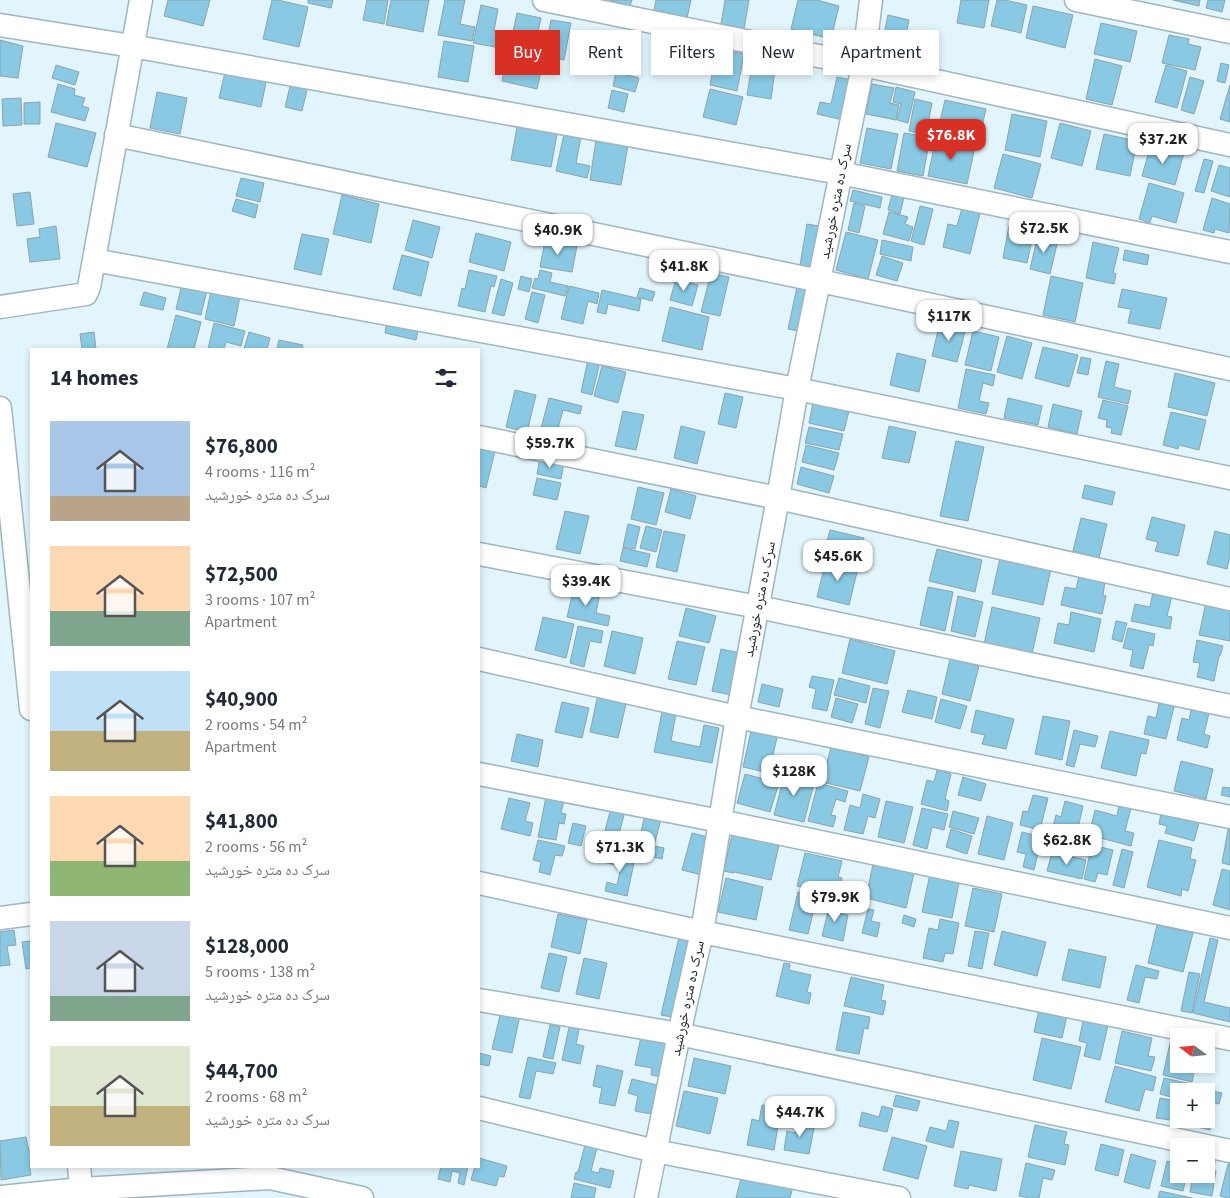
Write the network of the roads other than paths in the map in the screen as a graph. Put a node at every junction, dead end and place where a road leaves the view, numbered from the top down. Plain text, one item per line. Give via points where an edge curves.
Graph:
1 (141, 0) edge
2 (544, 0) edge
3 (871, 0) edge
4 (1076, 0) edge
5 (0, 25) edge
6 (867, 30) edge
7 (1230, 32) edge
8 (132, 46) junction
9 (823, 56) edge
10 (861, 75) edge
11 (913, 75) edge
12 (116, 135) junction
13 (1230, 145) edge
14 (840, 173) junction
15 (1230, 252) edge
16 (94, 260) junction
17 (820, 281) junction
18 (0, 307) edge
19 (1230, 369) edge
20 (797, 389) junction
21 (0, 408) edge
22 (480, 437) edge
23 (1230, 478) edge
24 (778, 498) junction
25 (480, 554) edge
26 (17, 585) edge
27 (1230, 599) edge
28 (758, 607) junction
29 (480, 659) edge
30 (30, 700) edge
31 (1230, 706) edge
32 (737, 717) junction
33 (480, 774) edge
34 (1230, 817) edge
35 (720, 821) junction
36 (480, 883) edge
37 (30, 914) edge
38 (0, 918) edge
39 (1230, 928) edge
40 (702, 932) junction
41 (480, 1000) edge
42 (679, 1034) junction
43 (1230, 1039) edge
44 (480, 1108) edge
45 (655, 1151) junction
46 (1230, 1151) edge
47 (79, 1168) edge
48 (178, 1183) edge
49 (82, 1194) edge
50 (0, 1197) edge
51 (362, 1198) edge
52 (646, 1198) edge
53 (899, 1198) edge

1 - 8 street
2 - 9 street
3 - 6 street, سرک ده متره خورشید
4 - 7 street
5 - 8 street
8 - 12 street
8 - 14 street
10 - 14 street, سرک ده متره خورشید
11 - 13 street
12 - 16 street
12 - 17 street
14 - 15 street
14 - 17 street, سرک ده متره خورشید
16 - 18 street via 86,294
16 - 20 street
17 - 19 street
17 - 20 street, سرک ده متره خورشید
20 - 23 street
20 - 24 street, سرک ده متره خورشید
21 - 26 street
22 - 24 street
24 - 27 street
24 - 28 street, سرک ده متره خورشید
25 - 28 street
26 - 30 street
28 - 31 street
28 - 32 street, سرک ده متره خورشید
29 - 32 street
32 - 34 street
32 - 35 street, سرک ده متره خورشید
33 - 35 street
35 - 39 street
35 - 40 street, سرک ده متره خورشید
36 - 40 street
37 - 38 street
40 - 42 street, سرک ده متره خورشید
40 - 43 street
41 - 42 street
42 - 45 street, سرک ده متره خورشید
42 - 46 street
44 - 45 street
45 - 52 street, سرک ده متره خورشید
45 - 53 street
47 - 49 street
48 - 49 street
48 - 51 street via 270,1178
49 - 50 street

